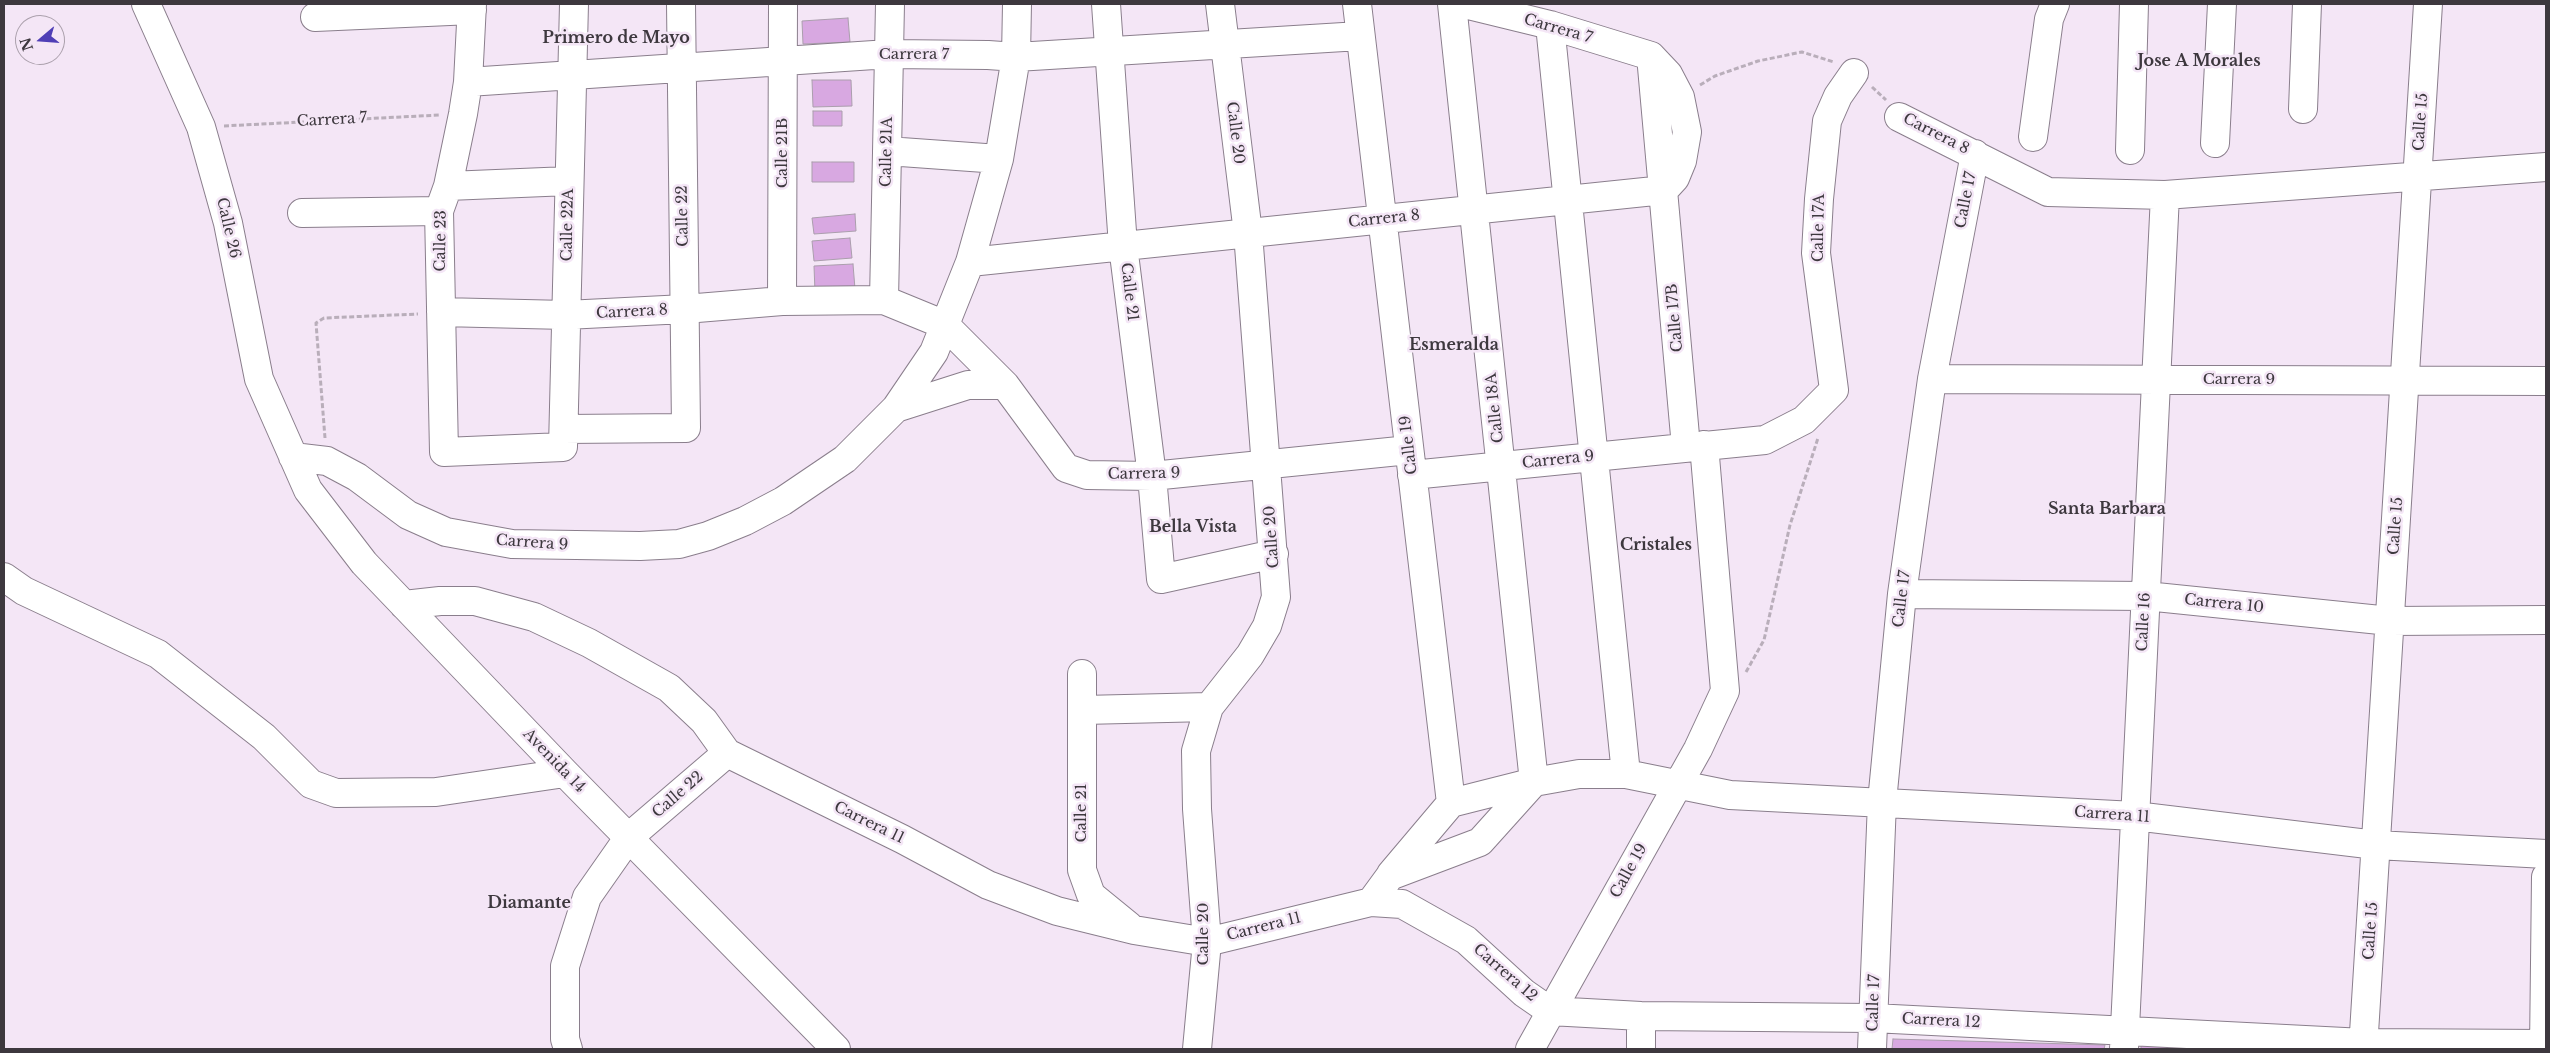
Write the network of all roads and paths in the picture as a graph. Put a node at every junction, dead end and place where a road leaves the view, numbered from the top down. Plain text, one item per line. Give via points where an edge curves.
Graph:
1 (146, 4) edge
2 (574, 4) edge
3 (681, 4) edge
4 (783, 4) edge
5 (890, 4) edge
6 (1017, 4) edge
7 (1106, 4) edge
8 (1220, 4) edge
9 (1356, 4) edge
10 (1452, 4) edge
11 (1464, 4) edge
12 (2055, 4) edge
13 (2134, 4) edge
14 (2222, 4) edge
15 (2307, 4) edge
16 (2428, 4) edge
17 (472, 7) edge
18 (314, 17) dead end
19 (1550, 25) junction
20 (1360, 36) junction
21 (1224, 44) junction
22 (1111, 51) junction
23 (889, 54) junction
24 (1651, 56) junction
25 (1016, 57) junction
26 (784, 62) junction
27 (682, 68) junction
28 (1854, 73) junction
29 (572, 76) junction
30 (468, 82) junction
31 (1680, 97) junction
32 (2303, 109) dead end
33 (463, 114) junction
34 (1899, 117) joint
35 (201, 127) junction
36 (2033, 137) dead end
37 (2215, 144) dead end
38 (2130, 150) dead end
39 (887, 151) junction
40 (1975, 154) junction
41 (999, 159) junction
42 (2546, 167) edge
43 (2418, 176) junction
44 (569, 181) junction
45 (1664, 190) junction
46 (2165, 195) junction
47 (443, 198) junction
48 (1568, 200) junction
49 (1474, 210) junction
50 (302, 213) dead end
51 (1382, 219) junction
52 (1248, 233) junction
53 (1123, 246) junction
54 (970, 262) junction
55 (884, 300) junction
56 (782, 301) junction
57 (684, 309) junction
58 (441, 312) junction
59 (566, 315) junction
60 (946, 325) junction
61 (1932, 379) junction
62 (2156, 380) junction
63 (2405, 380) junction
64 (2546, 381) edge
65 (1005, 385) junction
66 (1834, 390) joint
67 (896, 408) junction
68 (1819, 435) dead end
69 (564, 438) junction
70 (1695, 446) junction
71 (1594, 456) junction
72 (293, 457) junction
73 (327, 461) junction
74 (1411, 462) junction
75 (1267, 465) junction
76 (1501, 466) junction
77 (1152, 476) junction
78 (1274, 554) junction
79 (4, 577) edge
80 (1902, 594) junction
81 (2146, 596) junction
82 (404, 605) junction
83 (2546, 620) edge
84 (2390, 621) junction
85 (1082, 674) dead end
86 (1725, 691) junction
87 (1209, 707) junction
88 (1083, 710) junction
89 (727, 753) junction
90 (565, 773) junction
91 (1626, 774) junction
92 (1534, 782) junction
93 (1678, 783) junction
94 (1451, 802) junction
95 (1882, 802) junction
96 (2135, 816) junction
97 (630, 837) junction
98 (2376, 845) junction
99 (2546, 854) edge
100 (1390, 876) junction
101 (2546, 877) edge
102 (1371, 902) junction
103 (1134, 930) junction
104 (1206, 942) junction
105 (1550, 1010) junction
106 (1641, 1016) junction
107 (1873, 1018) junction
108 (2124, 1039) edge
109 (2363, 1046) edge
110 (2545, 1046) edge
111 (568, 1049) edge
112 (836, 1049) edge
113 (1197, 1049) edge
114 (1530, 1049) edge
115 (1641, 1049) edge
116 (1872, 1049) edge

1 - 35 street, Calle 26
2 - 29 street, Calle 22A
3 - 27 street, Calle 22
4 - 26 street, Calle 21B
5 - 23 street, Calle 21A
6 - 25 street
7 - 22 street, Calle 21
8 - 21 street, Calle 20
9 - 20 street, Calle 19
10 - 49 street, Calle 18A
11 - 19 street, Carrera 7
12 - 36 street via 2049,19
13 - 38 street
14 - 37 street
15 - 32 street
16 - 43 street, Calle 15
17 - 18 street
17 - 30 street, Calle 23
19 - 24 street, Carrera 7
19 - 48 street
20 - 21 street, Carrera 7
20 - 51 street, Calle 19
21 - 22 street, Carrera 7
21 - 52 street, Calle 20
22 - 25 street, Carrera 7
22 - 53 street, Calle 21
23 - 25 street, Carrera 7
23 - 26 street, Carrera 7
23 - 39 street, Calle 21A
24 - 31 street via 1668,74
24 - 45 street
25 - 41 street
26 - 27 street, Carrera 7
26 - 56 street, Calle 21B
27 - 29 street, Carrera 7
27 - 57 street, Calle 22
28 - 31 path, Carrera 8 via 1829,60 1802,52 1758,61 1715,76
28 - 34 path, Carrera 8 via 1882,95
28 - 66 street, Calle 17A via 1826,121 1818,208 1816,253
29 - 30 street, Carrera 7
29 - 44 street, Calle 22A
30 - 33 street, Calle 23
31 - 45 street via 1687,132 1682,161 1675,178
33 - 35 path, Carrera 7
33 - 47 street, Calle 23
34 - 40 street, Carrera 8
35 - 72 street, Calle 26 via 228,223 260,379
39 - 41 street
39 - 55 street, Calle 21A
40 - 46 street, Carrera 8 via 2048,192
40 - 61 street, Calle 17
41 - 54 street
42 - 43 street, Carrera 8
43 - 46 street, Carrera 8
43 - 63 street, Calle 15
44 - 47 street
44 - 59 street, Calle 22A
45 - 48 street, Carrera 8
45 - 70 street, Calle 17B
46 - 62 street, Calle 16
47 - 50 street
47 - 58 street, Calle 23
48 - 49 street, Carrera 8
48 - 71 street
49 - 51 street, Carrera 8
49 - 76 street, Calle 18A
51 - 52 street, Carrera 8
51 - 74 street, Calle 19
52 - 53 street, Carrera 8
52 - 75 street, Calle 20
53 - 54 street, Carrera 8
53 - 77 street, Calle 21
54 - 60 street
55 - 56 street, Carrera 8
55 - 60 street, Carrera 8
56 - 57 street, Carrera 8
57 - 59 street, Carrera 8
57 - 69 street, Calle 22 via 686,428
58 - 59 street, Carrera 8
58 - 69 street, Calle 23 via 444,452
58 - 73 path via 324,318 316,324
59 - 69 street, Calle 22A
60 - 65 street, Carrera 9
60 - 67 street, Carrera 9 via 934,352
61 - 62 street, Carrera 9
61 - 80 street, Calle 17
62 - 63 street, Carrera 9
62 - 81 street, Calle 16
63 - 64 street, Carrera 9
63 - 84 street, Calle 15
65 - 67 street via 968,385
65 - 77 street, Carrera 9 via 1066,468 1087,475
66 - 70 street, Carrera 9 via 1804,420 1765,440
67 - 73 street, Carrera 9 via 844,459 783,501 745,521 679,544 512,544 446,532 408,515 356,477
68 - 86 path via 1790,526 1764,640 1750,669
70 - 71 street, Carrera 9
70 - 86 street, Calle 17B
71 - 76 street, Carrera 9
71 - 91 street
72 - 73 street, Carrera 9
72 - 82 street, Avenida 14 via 314,497 364,563
74 - 75 street, Carrera 9
74 - 76 street, Carrera 9
74 - 94 street, Calle 19
75 - 77 street, Carrera 9
75 - 78 street, Calle 20
76 - 92 street, Calle 18A
77 - 78 street, Calle 21 via 1161,579
78 - 87 street, Calle 20 via 1276,597 1267,626 1229,684
79 - 90 street via 24,591 158,654 264,737 311,784 336,793 436,792
80 - 81 street, Carrera 10
80 - 95 street, Calle 17
81 - 84 street, Carrera 10
81 - 96 street, Calle 16
82 - 89 street, Carrera 11 via 475,601 534,617 669,688 704,721
82 - 90 street, Avenida 14
83 - 84 street, Carrera 10
84 - 98 street, Calle 15
85 - 88 street, Calle 21
86 - 93 street, Calle 19
87 - 88 street
87 - 104 street, Calle 20 via 1196,751
88 - 103 street, Calle 21 via 1082,870 1091,895
89 - 97 street, Calle 22
89 - 103 street, Carrera 11 via 988,885 1057,911
90 - 97 street, Avenida 14
91 - 92 street, Carrera 11 via 1579,774
91 - 93 street, Carrera 11
92 - 94 street
92 - 100 street via 1480,842
93 - 95 street, Carrera 11 via 1730,796
93 - 105 street, Calle 19
94 - 100 street
95 - 96 street, Carrera 11
95 - 107 street, Calle 17
96 - 98 street, Carrera 11
96 - 108 street, Calle 16
97 - 111 street, Calle 22 via 587,897 564,966 565,1040
97 - 112 street, Avenida 14
98 - 99 street, Carrera 11
98 - 109 street, Calle 15
100 - 102 street
101 - 110 street
102 - 104 street, Carrera 11
102 - 105 street, Carrera 12 via 1402,904 1434,920 1466,940 1524,993
103 - 104 street, Carrera 11
104 - 113 street, Calle 20
105 - 106 street, Carrera 12
105 - 114 street, Calle 19
106 - 107 street, Carrera 12
106 - 115 street
107 - 108 street, Carrera 12
107 - 116 street, Calle 17
108 - 109 street, Carrera 12
109 - 110 street, Carrera 12

